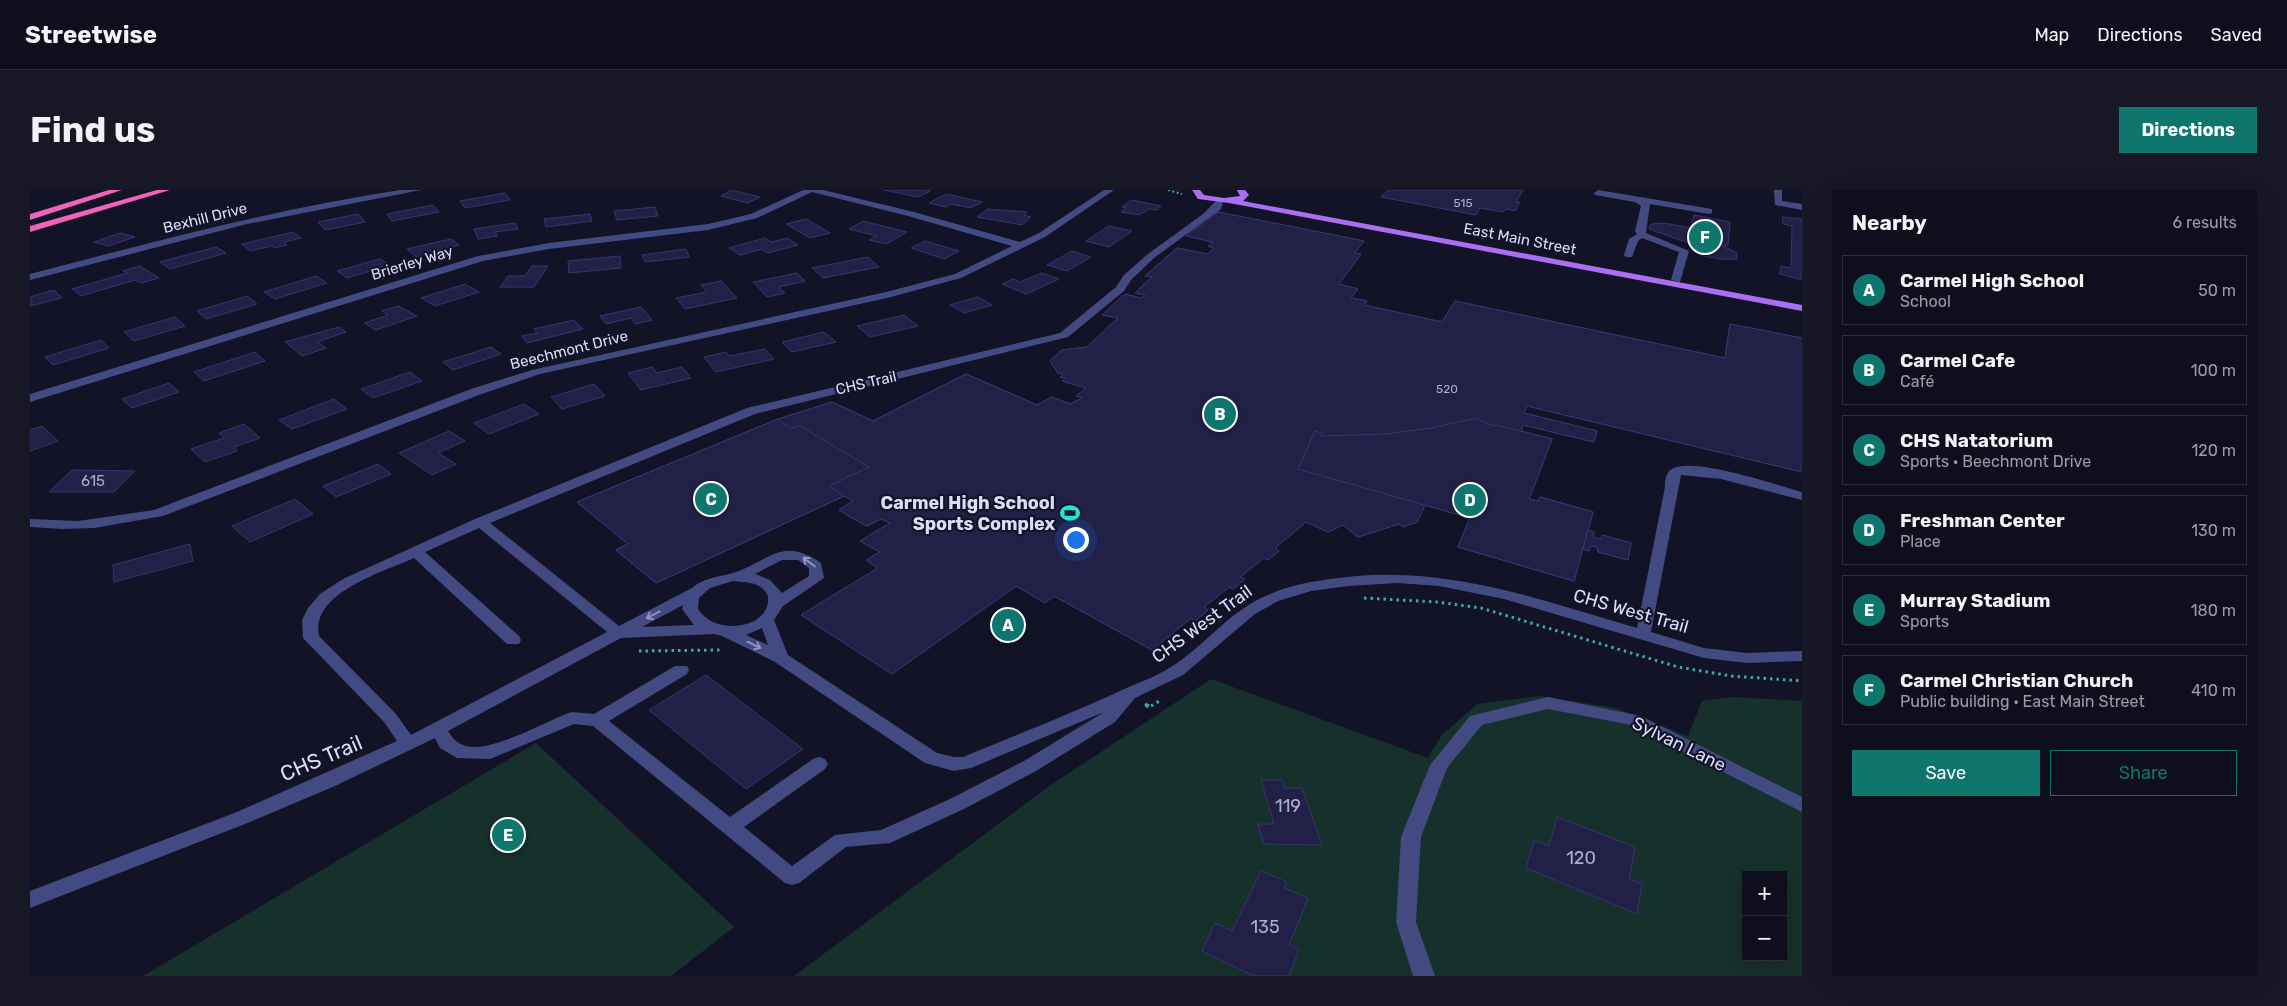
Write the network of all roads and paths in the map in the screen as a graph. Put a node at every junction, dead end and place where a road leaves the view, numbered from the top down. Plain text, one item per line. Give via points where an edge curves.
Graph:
1 (103, 190) edge
2 (118, 190) edge
3 (148, 190) edge
4 (166, 190) edge
5 (417, 190) edge
6 (811, 190) edge
7 (1110, 190) edge
8 (1170, 190) edge
9 (1778, 190) edge
10 (1191, 192) edge
11 (1243, 193) edge
12 (1598, 193) dead end
13 (1638, 200) junction
14 (1226, 201) junction
15 (1802, 207) edge
16 (1709, 211) dead end
17 (30, 216) edge
18 (30, 228) edge
19 (1642, 235) junction
20 (1022, 246) junction
21 (1629, 255) dead end
22 (30, 277) edge
23 (1676, 280) junction
24 (1802, 304) edge
25 (1802, 308) edge
26 (30, 398) edge
27 (1802, 496) edge
28 (480, 522) junction
29 (30, 523) edge
30 (416, 552) junction
31 (738, 577) junction
32 (696, 592) junction
33 (1360, 598) dead end
34 (777, 603) junction
35 (766, 619) junction
36 (721, 631) junction
37 (618, 633) junction
38 (1643, 636) junction
39 (513, 640) dead end
40 (725, 650) dead end
41 (633, 651) dead end
42 (1802, 656) edge
43 (781, 658) junction
44 (682, 670) dead end
45 (1802, 681) edge
46 (1131, 693) junction
47 (1165, 698) dead end
48 (597, 720) junction
49 (438, 729) junction
50 (408, 743) junction
51 (819, 764) dead end
52 (1802, 805) edge
53 (731, 826) junction
54 (30, 900) edge
55 (1424, 976) edge

1 - 17 highway
2 - 17 highway
3 - 18 highway
4 - 18 highway
5 - 22 street, Bexhill Drive via 331,203 246,221
6 - 20 street
6 - 26 street, Brierley Way via 754,216 708,227 549,246 451,266
7 - 20 street, Beechmont Drive
8 - 10 path
9 - 15 street via 1778,203
10 - 14 main road, East Main Street
11 - 14 main road
11 - 23 main road, East Main Street via 1263,202
12 - 13 street
13 - 16 street
13 - 19 street via 1646,205 1640,231
14 - 25 main road, East Main Street
14 - 28 street, CHS Trail via 1161,249 1125,280 1120,289 1064,335 751,411
19 - 21 street via 1634,239
19 - 23 street via 1684,251
20 - 29 street, Beechmont Drive via 984,265 931,284 606,354 528,374 158,513 86,525
23 - 24 main road, East Main Street
27 - 38 street via 1706,472 1677,471 1672,477
28 - 30 street, CHS Trail
28 - 37 street
30 - 39 street
30 - 50 street, CHS Trail via 336,589 312,613 308,629 311,638 390,718
31 - 32 street via 718,579
31 - 34 street via 758,579 768,585 775,592
34 -> 31 street via 816,578 816,566 801,556 779,556
32 - 36 street via 690,601 694,619 702,626
32 -> 37 street, CHS Trail
33 - 45 path via 1462,604 1706,673
34 - 35 street
35 - 36 street via 745,629
35 - 43 street
36 - 37 street, CHS Trail
36 -> 43 street, CHS West Trail
37 - 49 street, CHS Trail
38 - 42 street, CHS West Trail via 1727,657
38 - 46 street, CHS West Trail via 1477,588 1398,578 1348,581 1309,587 1273,598 1250,611 1177,671
40 - 41 path
43 - 46 street, CHS West Trail via 931,758 954,764 977,760
44 - 48 street
46 - 47 path via 1150,707
46 - 53 street via 1109,718 1030,766 883,838 842,840 792,878
48 - 49 street via 572,718 490,752 463,753 446,743
48 - 53 street
49 - 50 street, CHS Trail
50 - 54 street, CHS Trail via 149,855
51 - 53 street
52 - 55 street, Sylvan Lane via 1635,720 1548,704 1476,720 1439,765 1411,837 1406,922

